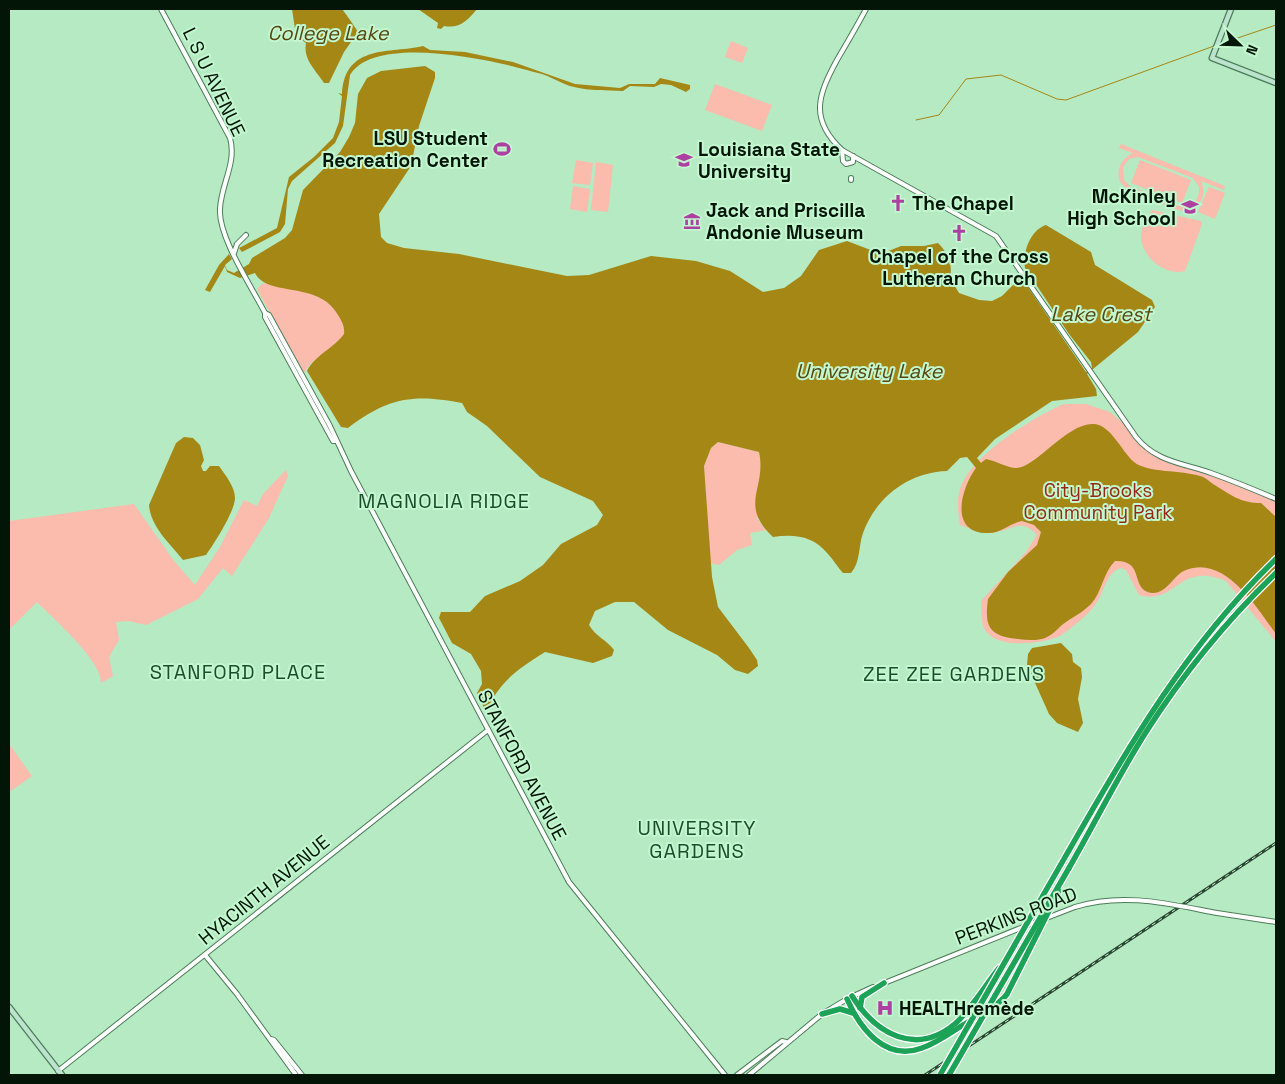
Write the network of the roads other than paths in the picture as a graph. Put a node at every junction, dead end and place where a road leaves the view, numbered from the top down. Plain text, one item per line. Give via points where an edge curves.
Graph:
1 (161, 9) edge
2 (866, 9) edge
3 (1231, 9) edge
4 (1276, 82) edge
5 (842, 150) junction
6 (851, 154) junction
7 (844, 155) junction
8 (853, 162) junction
9 (867, 163) junction
10 (222, 228) joint
11 (246, 235) dead end
12 (234, 253) junction
13 (1276, 499) edge
14 (1276, 559) edge
15 (1276, 573) edge
16 (488, 730) junction
17 (1069, 868) junction
18 (1276, 922) edge
19 (205, 955) junction
20 (1007, 959) junction
21 (884, 982) junction
22 (849, 998) junction
23 (9, 1007) edge
24 (861, 1010) junction
25 (822, 1014) junction
26 (854, 1014) junction
27 (270, 1039) junction
28 (786, 1042) junction
29 (60, 1073) edge
30 (296, 1075) edge
31 (302, 1075) edge
32 (725, 1075) edge
33 (737, 1075) edge
34 (749, 1075) edge
35 (940, 1075) edge
36 (950, 1075) edge

1 - 10 street, L S U AVENUE via 230,138 232,162 220,207
2 - 5 street via 825,81 819,103 826,131
3 - 4 main road via 1213,55
5 - 6 street
5 - 7 street
6 - 7 street
6 - 8 street
6 - 9 street
7 - 8 street via 845,164
8 - 9 street
9 - 13 street via 996,236 1136,437 1156,455
10 - 12 street, STANFORD AVENUE
11 - 12 street via 236,244
12 - 16 street, STANFORD AVENUE
14 - 20 highway, bridge via 1232,605 1178,672 1135,735
15 - 17 highway via 1237,613 1175,690 1151,725
16 - 19 street, HYACINTH AVENUE
16 - 32 street, STANFORD AVENUE via 572,886
17 - 26 highway, bridge via 1007,994 997,1004 937,1041 912,1051 876,1042
17 - 36 highway, bridge
18 - 21 street, PERKINS ROAD, bridge via 1131,899 1102,900 1075,907
19 - 27 street
19 - 29 street, HYACINTH AVENUE
20 - 24 highway, bridge via 960,1019 937,1034 920,1038 897,1036 878,1028
20 - 35 highway, bridge
21 - 22 street, PERKINS ROAD
21 - 24 highway via 862,997
22 - 24 highway
22 - 25 street, PERKINS ROAD
22 - 26 highway
23 - 29 main road
25 - 26 highway via 840,1009
25 - 28 street, PERKINS ROAD
27 - 30 street
27 - 31 street
28 - 33 street, PERKINS ROAD via 782,1041
28 - 34 street, PERKINS ROAD via 786,1046

